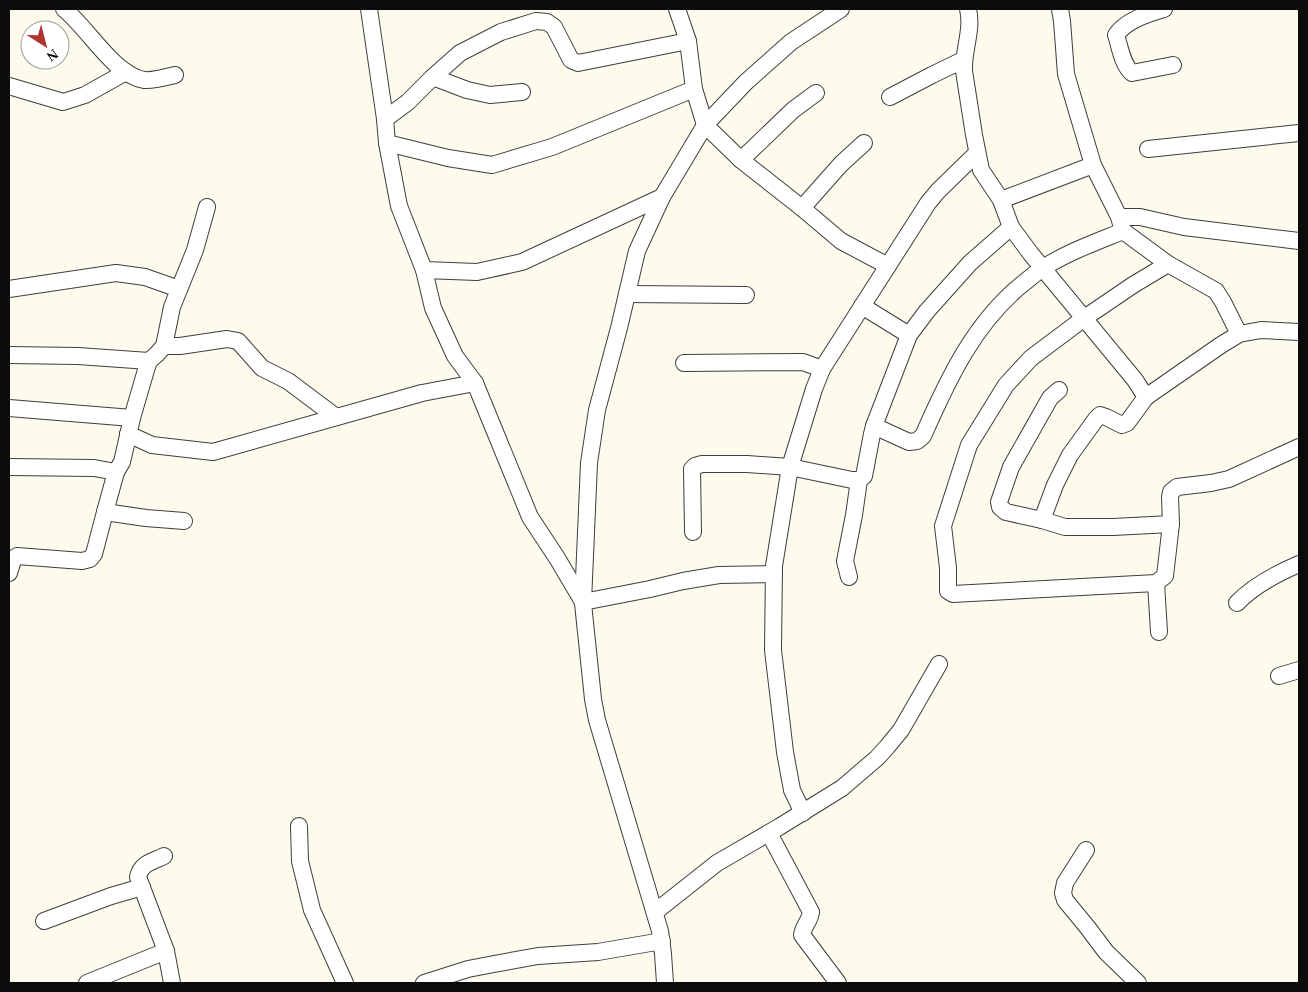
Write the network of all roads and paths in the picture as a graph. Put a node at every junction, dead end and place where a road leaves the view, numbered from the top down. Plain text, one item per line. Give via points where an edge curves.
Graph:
1 (64, 9) edge
2 (677, 9) edge
3 (841, 9) edge
4 (968, 9) edge
5 (1060, 9) edge
6 (1164, 9) edge
7 (374, 10) edge
8 (688, 41) junction
9 (963, 60) junction
10 (1173, 65) dead end
11 (126, 72) junction
12 (175, 75) dead end
13 (433, 76) junction
14 (9, 86) edge
15 (694, 89) junction
16 (522, 92) dead end
17 (816, 93) dead end
18 (890, 97) dead end
19 (385, 119) junction
20 (705, 125) junction
21 (1299, 133) edge
22 (387, 142) junction
23 (864, 143) dead end
24 (1148, 150) dead end
25 (977, 153) junction
26 (741, 160) junction
27 (1092, 164) junction
28 (662, 197) junction
29 (1001, 200) junction
30 (207, 207) dead end
31 (802, 208) junction
32 (1121, 224) junction
33 (1011, 227) junction
34 (1299, 241) edge
35 (1168, 264) junction
36 (888, 266) junction
37 (1042, 268) junction
38 (424, 270) junction
39 (9, 288) edge
40 (179, 289) junction
41 (627, 294) junction
42 (746, 295) dead end
43 (862, 306) junction
44 (1083, 318) junction
45 (1299, 332) edge
46 (1239, 334) junction
47 (909, 335) junction
48 (164, 346) junction
49 (9, 355) edge
50 (149, 361) junction
51 (684, 363) dead end
52 (822, 370) junction
53 (475, 383) junction
54 (1059, 390) dead end
55 (1146, 396) junction
56 (9, 408) edge
57 (336, 417) junction
58 (132, 418) junction
59 (874, 426) junction
60 (128, 434) junction
61 (1299, 447) edge
62 (9, 467) edge
63 (790, 467) junction
64 (116, 472) junction
65 (859, 480) junction
66 (105, 512) junction
67 (1042, 520) junction
68 (184, 521) dead end
69 (1171, 524) junction
70 (693, 532) dead end
71 (1299, 564) edge
72 (9, 573) edge
73 (774, 574) junction
74 (850, 577) dead end
75 (1156, 583) junction
76 (583, 602) junction
77 (1237, 603) dead end
78 (1160, 632) dead end
79 (940, 664) dead end
80 (1299, 670) edge
81 (1279, 676) dead end
82 (803, 812) junction
83 (299, 826) dead end
84 (769, 833) junction
85 (1086, 850) dead end
86 (164, 856) dead end
87 (142, 887) junction
88 (655, 912) junction
89 (44, 921) dead end
90 (662, 941) junction
91 (166, 951) junction
92 (431, 982) edge
93 (87, 983) edge
94 (172, 983) edge
95 (345, 983) edge
96 (665, 983) edge
97 (838, 983) edge
98 (1138, 983) edge

1 - 11 street
2 - 8 street
3 - 20 street via 791,42
4 - 9 street via 969,31
5 - 27 street via 1066,74
6 - 10 street via 1127,24 1116,35 1125,63 1132,73
7 - 19 street
8 - 13 street via 578,63 571,60 554,27 547,22 536,21 501,32 460,53
8 - 15 street
9 - 18 street
9 - 25 street
11 - 12 street via 145,80
11 - 14 street via 86,95 63,102
13 - 16 street via 467,90 490,95
13 - 19 street via 408,102
15 - 20 street
15 - 22 street via 552,147 492,165 448,158
17 - 26 street via 793,110
19 - 22 street
20 - 26 street
20 - 28 street
21 - 24 street
22 - 38 street via 399,206
23 - 31 street
25 - 29 street via 982,170
25 - 36 street via 928,203
26 - 31 street
27 - 29 street
27 - 32 street
28 - 38 street via 522,262 477,272
28 - 41 street via 636,251
29 - 33 street
30 - 40 street via 195,250
31 - 36 street via 841,241
32 - 34 street via 1140,217
32 - 35 street
32 - 37 street
33 - 37 street
33 - 47 street via 970,263
35 - 44 street
35 - 46 street via 1216,291
36 - 43 street
37 - 44 street
37 - 59 street via 1012,292 981,327 956,366 923,436 909,442
38 - 53 street via 433,308 455,356
39 - 40 street via 116,273 145,277
40 - 48 street
41 - 42 street
41 - 76 street via 596,410 589,463
43 - 47 street
43 - 52 street
44 - 55 street
44 - 75 street via 1032,358 1006,385 969,445 943,526 948,591 953,594
45 - 46 street via 1261,330
46 - 55 street
47 - 59 street
48 - 50 street
48 - 57 street via 227,339 238,342 262,368 288,381
49 - 50 street
50 - 58 street
51 - 52 street via 803,362
52 - 63 street
53 - 57 street via 422,393
53 - 76 street via 530,517
54 - 67 street via 1050,398 1012,467 999,502 1006,512
55 - 67 street via 1127,423 1122,425 1100,415 1096,419 1070,455
56 - 58 street
57 - 60 street via 212,452 152,444
58 - 60 street
59 - 65 street via 864,476
60 - 64 street via 122,462
61 - 69 street via 1229,479 1177,487 1170,497
62 - 64 street via 94,468
63 - 65 street
63 - 70 street via 747,464 694,466
63 - 73 street
64 - 66 street
65 - 74 street via 845,561
66 - 68 street
66 - 72 street via 90,559 17,556
67 - 69 street via 1065,527
69 - 75 street via 1165,576
71 - 77 street via 1258,586
73 - 76 street via 719,575
73 - 82 street via 773,650 784,752 792,790
75 - 78 street
76 - 88 street via 597,720
79 - 82 street via 888,747 842,788
80 - 81 street
82 - 84 street
83 - 95 street via 300,861 312,910
84 - 88 street via 717,863
84 - 97 street via 811,912 802,935
85 - 98 street via 1065,883 1064,900 1106,952
86 - 87 street via 139,870
87 - 89 street
87 - 91 street
88 - 90 street
90 - 92 street via 468,969
90 - 96 street
91 - 93 street
91 - 94 street

